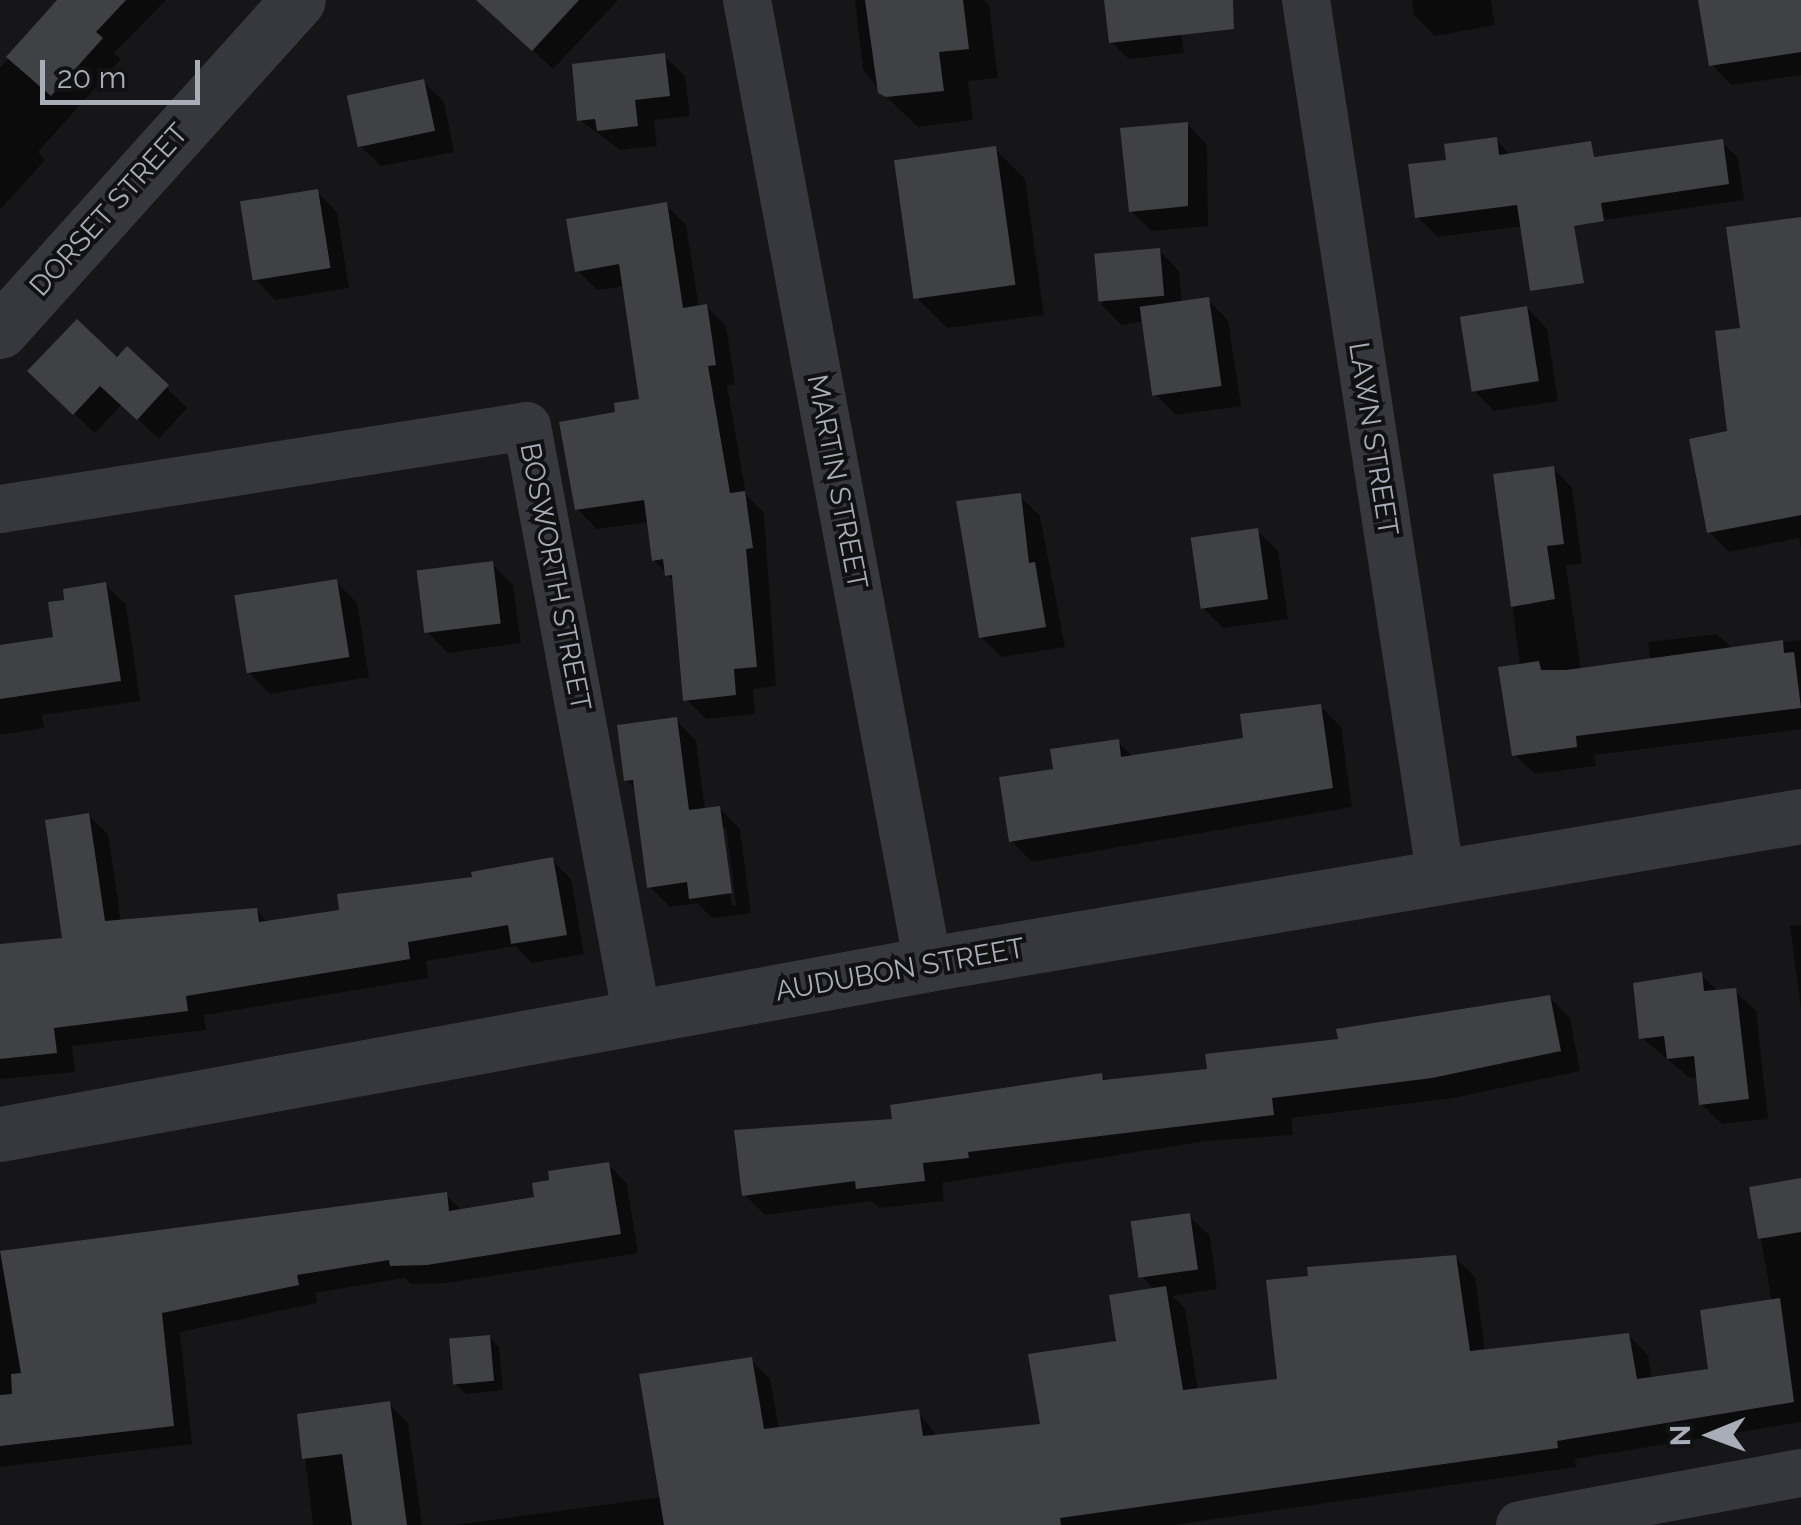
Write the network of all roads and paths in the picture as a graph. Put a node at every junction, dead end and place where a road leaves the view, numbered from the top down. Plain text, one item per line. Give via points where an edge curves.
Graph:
1 (298, 0) edge
2 (747, 0) edge
3 (1306, 0) edge
4 (0, 331) edge
5 (0, 509) edge
6 (1801, 816) edge
7 (1440, 878) junction
8 (928, 964) junction
9 (636, 1017) junction
10 (0, 1134) edge
11 (1801, 1473) edge
12 (1520, 1525) edge

1 - 4 street, DORSET STREET
2 - 8 street, MARTIN STREET
3 - 7 street, LAWN STREET
5 - 9 street, BOSWORTH STREET via 526,426
6 - 7 street, AUDUBON STREET
7 - 8 street, AUDUBON STREET
8 - 9 street, AUDUBON STREET
9 - 10 street, AUDUBON STREET
11 - 12 street

